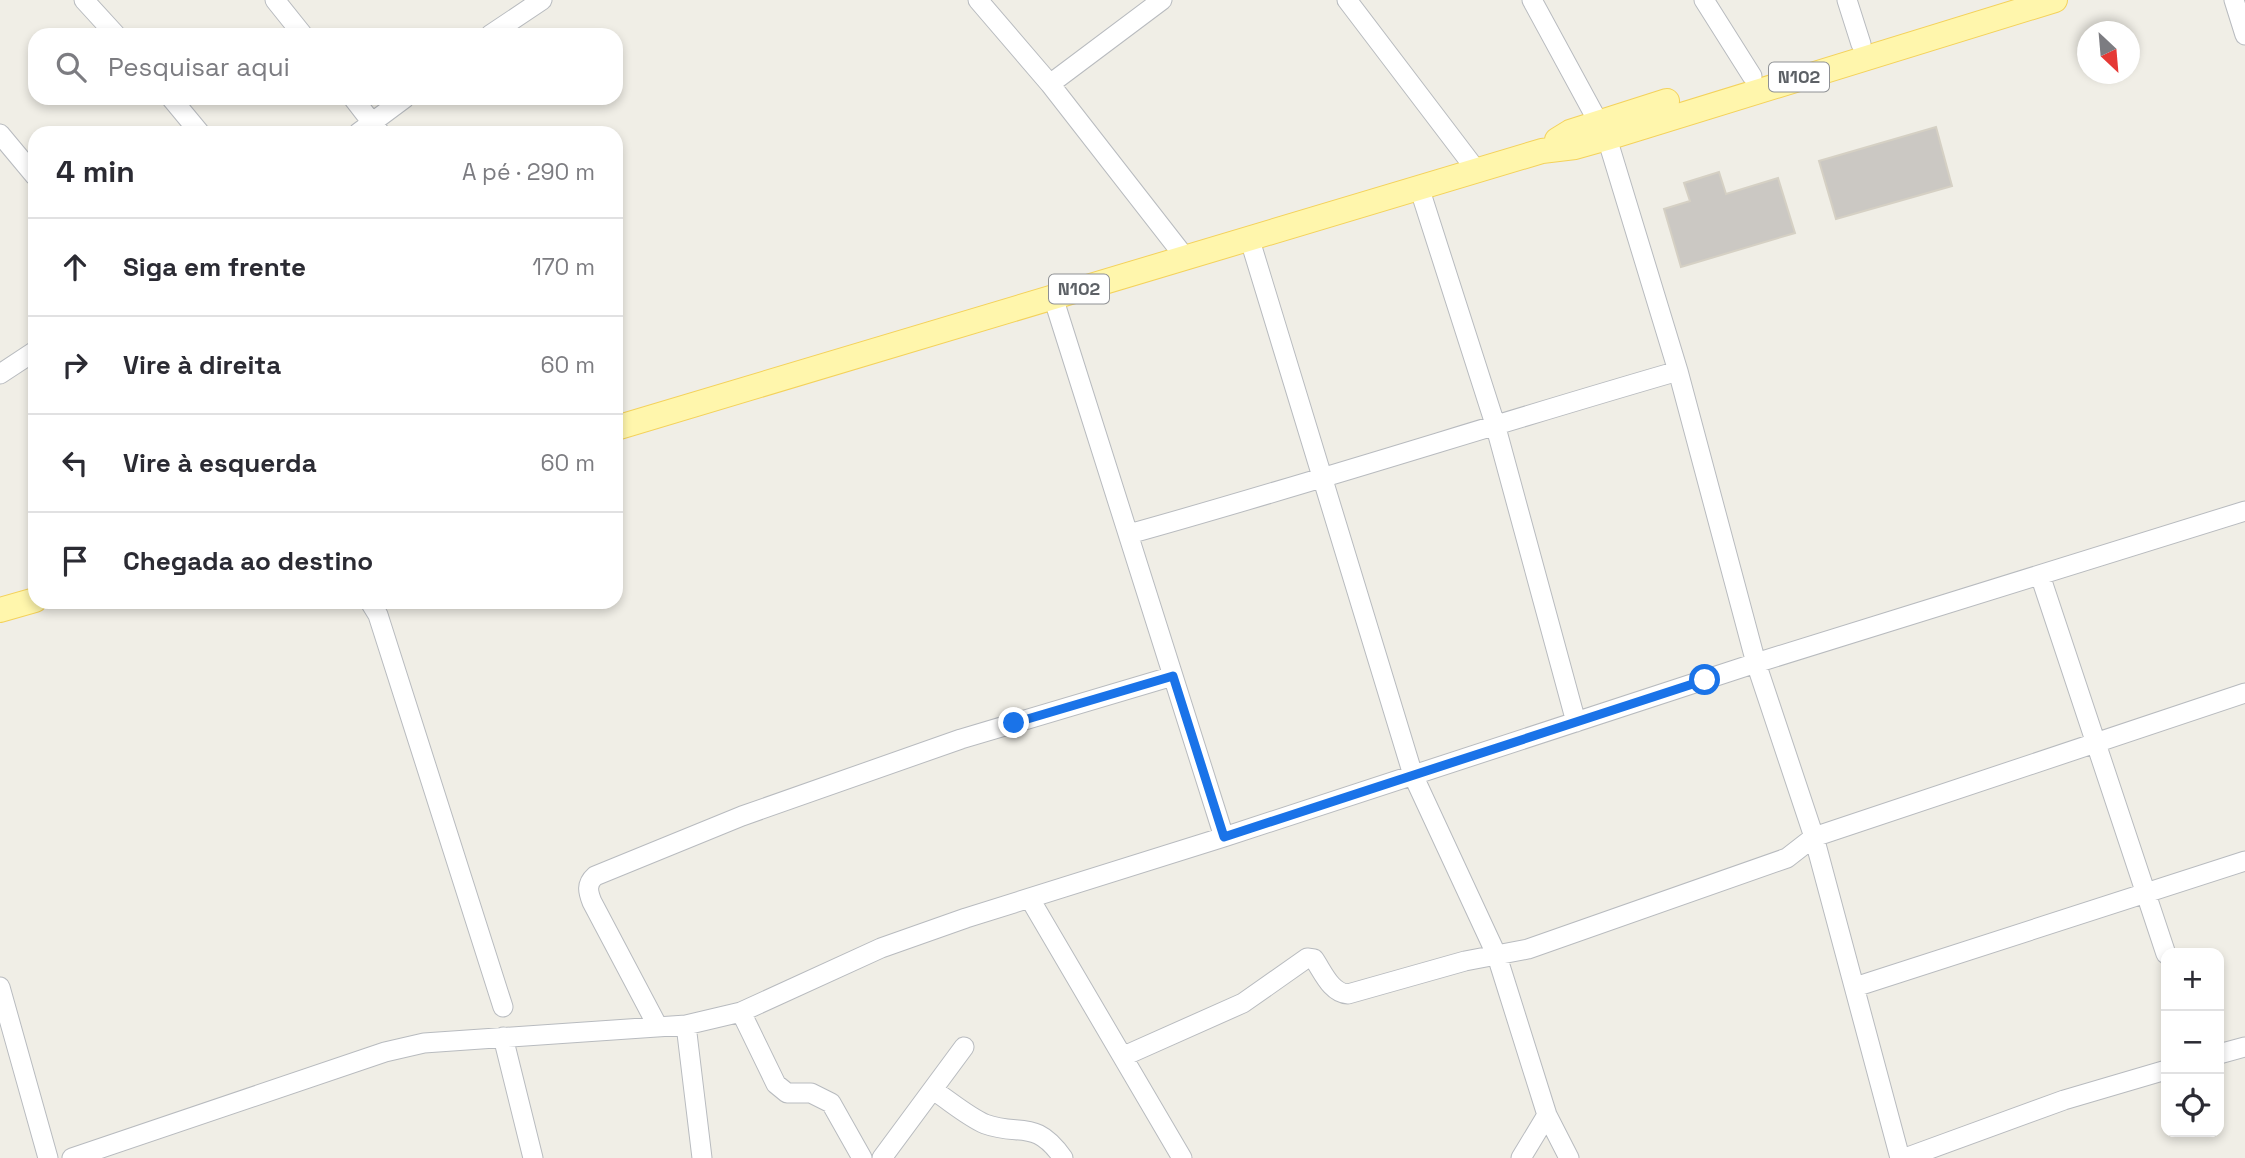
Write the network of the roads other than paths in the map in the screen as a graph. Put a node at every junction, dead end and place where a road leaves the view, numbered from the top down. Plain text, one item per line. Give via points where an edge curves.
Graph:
1 (84, 0) edge
2 (275, 0) edge
3 (542, 0) edge
4 (978, 0) edge
5 (1162, 0) edge
6 (1347, 0) edge
7 (1532, 0) edge
8 (1704, 0) edge
9 (1847, 0) edge
10 (2003, 0) edge
11 (2055, 0) edge
12 (2234, 0) edge
13 (110, 28) edge
14 (297, 28) edge
15 (500, 28) edge
16 (2245, 35) edge
17 (1861, 44) junction
18 (1752, 76) junction
19 (1050, 84) junction
20 (177, 105) edge
21 (357, 105) edge
22 (397, 105) edge
23 (194, 126) edge
24 (368, 126) edge
25 (374, 126) edge
26 (1603, 130) junction
27 (0, 134) edge
28 (28, 168) edge
29 (1477, 171) junction
30 (1419, 187) junction
31 (1249, 237) junction
32 (1184, 256) junction
33 (1053, 297) junction
34 (28, 356) edge
35 (1678, 371) junction
36 (0, 374) edge
37 (1495, 424) junction
38 (623, 426) edge
39 (1323, 480) junction
40 (2245, 511) edge
41 (1129, 534) junction
42 (2040, 575) junction
43 (28, 602) edge
44 (374, 609) edge
45 (0, 610) edge
46 (1756, 663) junction
47 (1173, 676) junction
48 (2245, 693) edge
49 (1576, 722) junction
50 (2097, 743) junction
51 (1413, 775) junction
52 (1224, 837) junction
53 (1814, 837) junction
54 (2245, 860) edge
55 (2147, 891) junction
56 (1030, 899) junction
57 (2164, 948) edge
58 (1497, 956) junction
59 (0, 987) edge
60 (1855, 987) junction
61 (503, 1007) dead end
62 (741, 1012) junction
63 (657, 1025) junction
64 (686, 1025) junction
65 (503, 1037) junction
66 (964, 1047) dead end
67 (2245, 1047) edge
68 (2224, 1053) edge
69 (1124, 1056) junction
70 (2161, 1071) edge
71 (933, 1090) junction
72 (1547, 1115) junction
73 (48, 1158) edge
74 (72, 1158) edge
75 (533, 1158) edge
76 (702, 1158) edge
77 (862, 1158) edge
78 (882, 1158) edge
79 (1063, 1158) edge
80 (1182, 1158) edge
81 (1521, 1158) edge
82 (1569, 1158) edge
83 (1902, 1158) edge

1 - 13 street
2 - 14 street
3 - 15 street
4 - 19 street
5 - 19 street
6 - 29 street
7 - 26 street
8 - 18 street
9 - 17 street
10 - 17 main road, N102
11 - 26 main road, N102
12 - 16 street
17 - 18 main road, N102
18 - 26 main road, N102
19 - 32 street
20 - 23 street
21 - 24 street
22 - 25 street
26 - 29 main road, N102 via 1570,132 1542,151
26 - 35 street
27 - 28 street
29 - 30 main road, N102
30 - 31 main road, N102
30 - 37 street
31 - 32 main road, N102
31 - 39 street
32 - 33 main road, N102
33 - 38 main road, N102
33 - 41 street
34 - 36 street
35 - 37 street
35 - 46 street
37 - 39 street
37 - 49 street
39 - 41 street
39 - 51 street
40 - 42 street
41 - 47 street
42 - 46 street
42 - 50 street
43 - 45 main road
44 - 61 street
46 - 49 street
46 - 53 street
47 - 52 street
47 - 63 street via 948,744 742,816 595,876 588,891 592,902
48 - 50 street
49 - 51 street
50 - 53 street
50 - 55 street
51 - 52 street
51 - 58 street
52 - 56 street
53 - 58 street via 1787,858
53 - 60 street
54 - 55 street
55 - 57 street
55 - 60 street
56 - 62 street via 881,948
56 - 69 street
58 - 69 street via 1348,994 1333,987 1314,958 1307,958 1243,1003
58 - 72 street
59 - 73 street
60 - 83 street
62 - 64 street
62 - 77 street via 776,1084 787,1093 811,1093 831,1103
63 - 64 street
63 - 65 street
64 - 76 street
65 - 74 street via 424,1043 385,1052
65 - 75 street
66 - 71 street
67 - 68 street
69 - 80 street
70 - 83 street via 2064,1100
71 - 78 street
71 - 79 street via 981,1122 1028,1129 1043,1136
72 - 81 street
72 - 82 street

